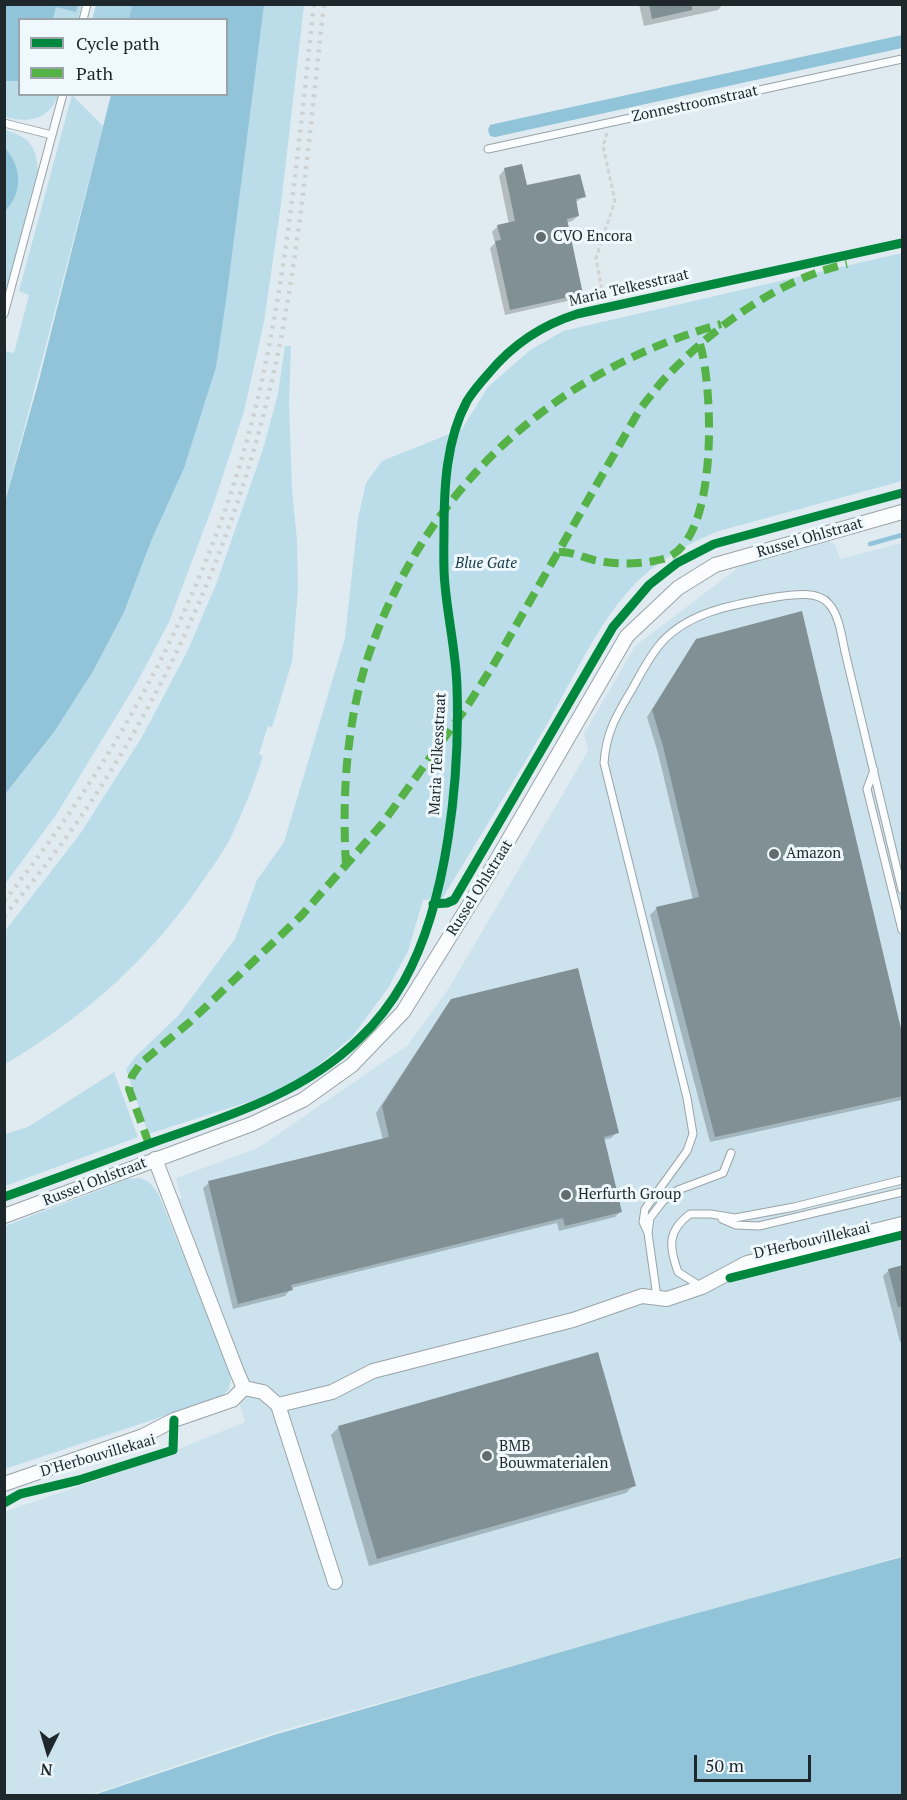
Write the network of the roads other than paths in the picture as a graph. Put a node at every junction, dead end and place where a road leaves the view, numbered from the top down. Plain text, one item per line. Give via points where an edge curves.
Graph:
1 (903, 59) edge
2 (62, 96) edge
3 (4, 123) edge
4 (52, 135) junction
5 (488, 149) dead end
6 (4, 314) edge
7 (903, 512) edge
8 (874, 770) junction
9 (903, 890) edge
10 (903, 930) edge
11 (731, 1153) dead end
12 (155, 1159) junction
13 (903, 1180) edge
14 (903, 1192) edge
15 (711, 1214) junction
16 (4, 1216) edge
17 (903, 1224) edge
18 (648, 1233) junction
19 (702, 1287) junction
20 (657, 1297) junction
21 (244, 1388) junction
22 (278, 1405) junction
23 (4, 1484) edge
24 (335, 1581) dead end

1 - 5 lane, Zonnestroomstraat
2 - 4 lane
3 - 4 lane
4 - 6 lane
7 - 12 street, Russel Ohlstraat via 715,565 678,588 627,636 403,1012 352,1065 303,1100 252,1124
8 - 9 lane
8 - 10 lane via 867,789
8 - 18 lane via 837,621 829,603 817,597 795,594 764,599 700,615 679,627 658,646 611,725 604,763 693,1134 687,1152 645,1209 643,1222
11 - 18 lane via 723,1173 678,1190 663,1201 650,1218
12 - 16 street, Russel Ohlstraat
12 - 21 street
13 - 15 lane via 735,1218
14 - 15 lane via 759,1226 736,1225
15 - 19 lane via 690,1214 674,1230 671,1242 678,1272
17 - 19 street, D'Herbouvillekaai via 747,1263
18 - 20 lane
19 - 20 street, D'Herbouvillekaai via 667,1299
20 - 22 street, D'Herbouvillekaai via 642,1296 573,1320 373,1371 332,1392
21 - 22 street via 263,1392
21 - 23 street, D'Herbouvillekaai via 232,1400 174,1420 143,1436
22 - 24 street

